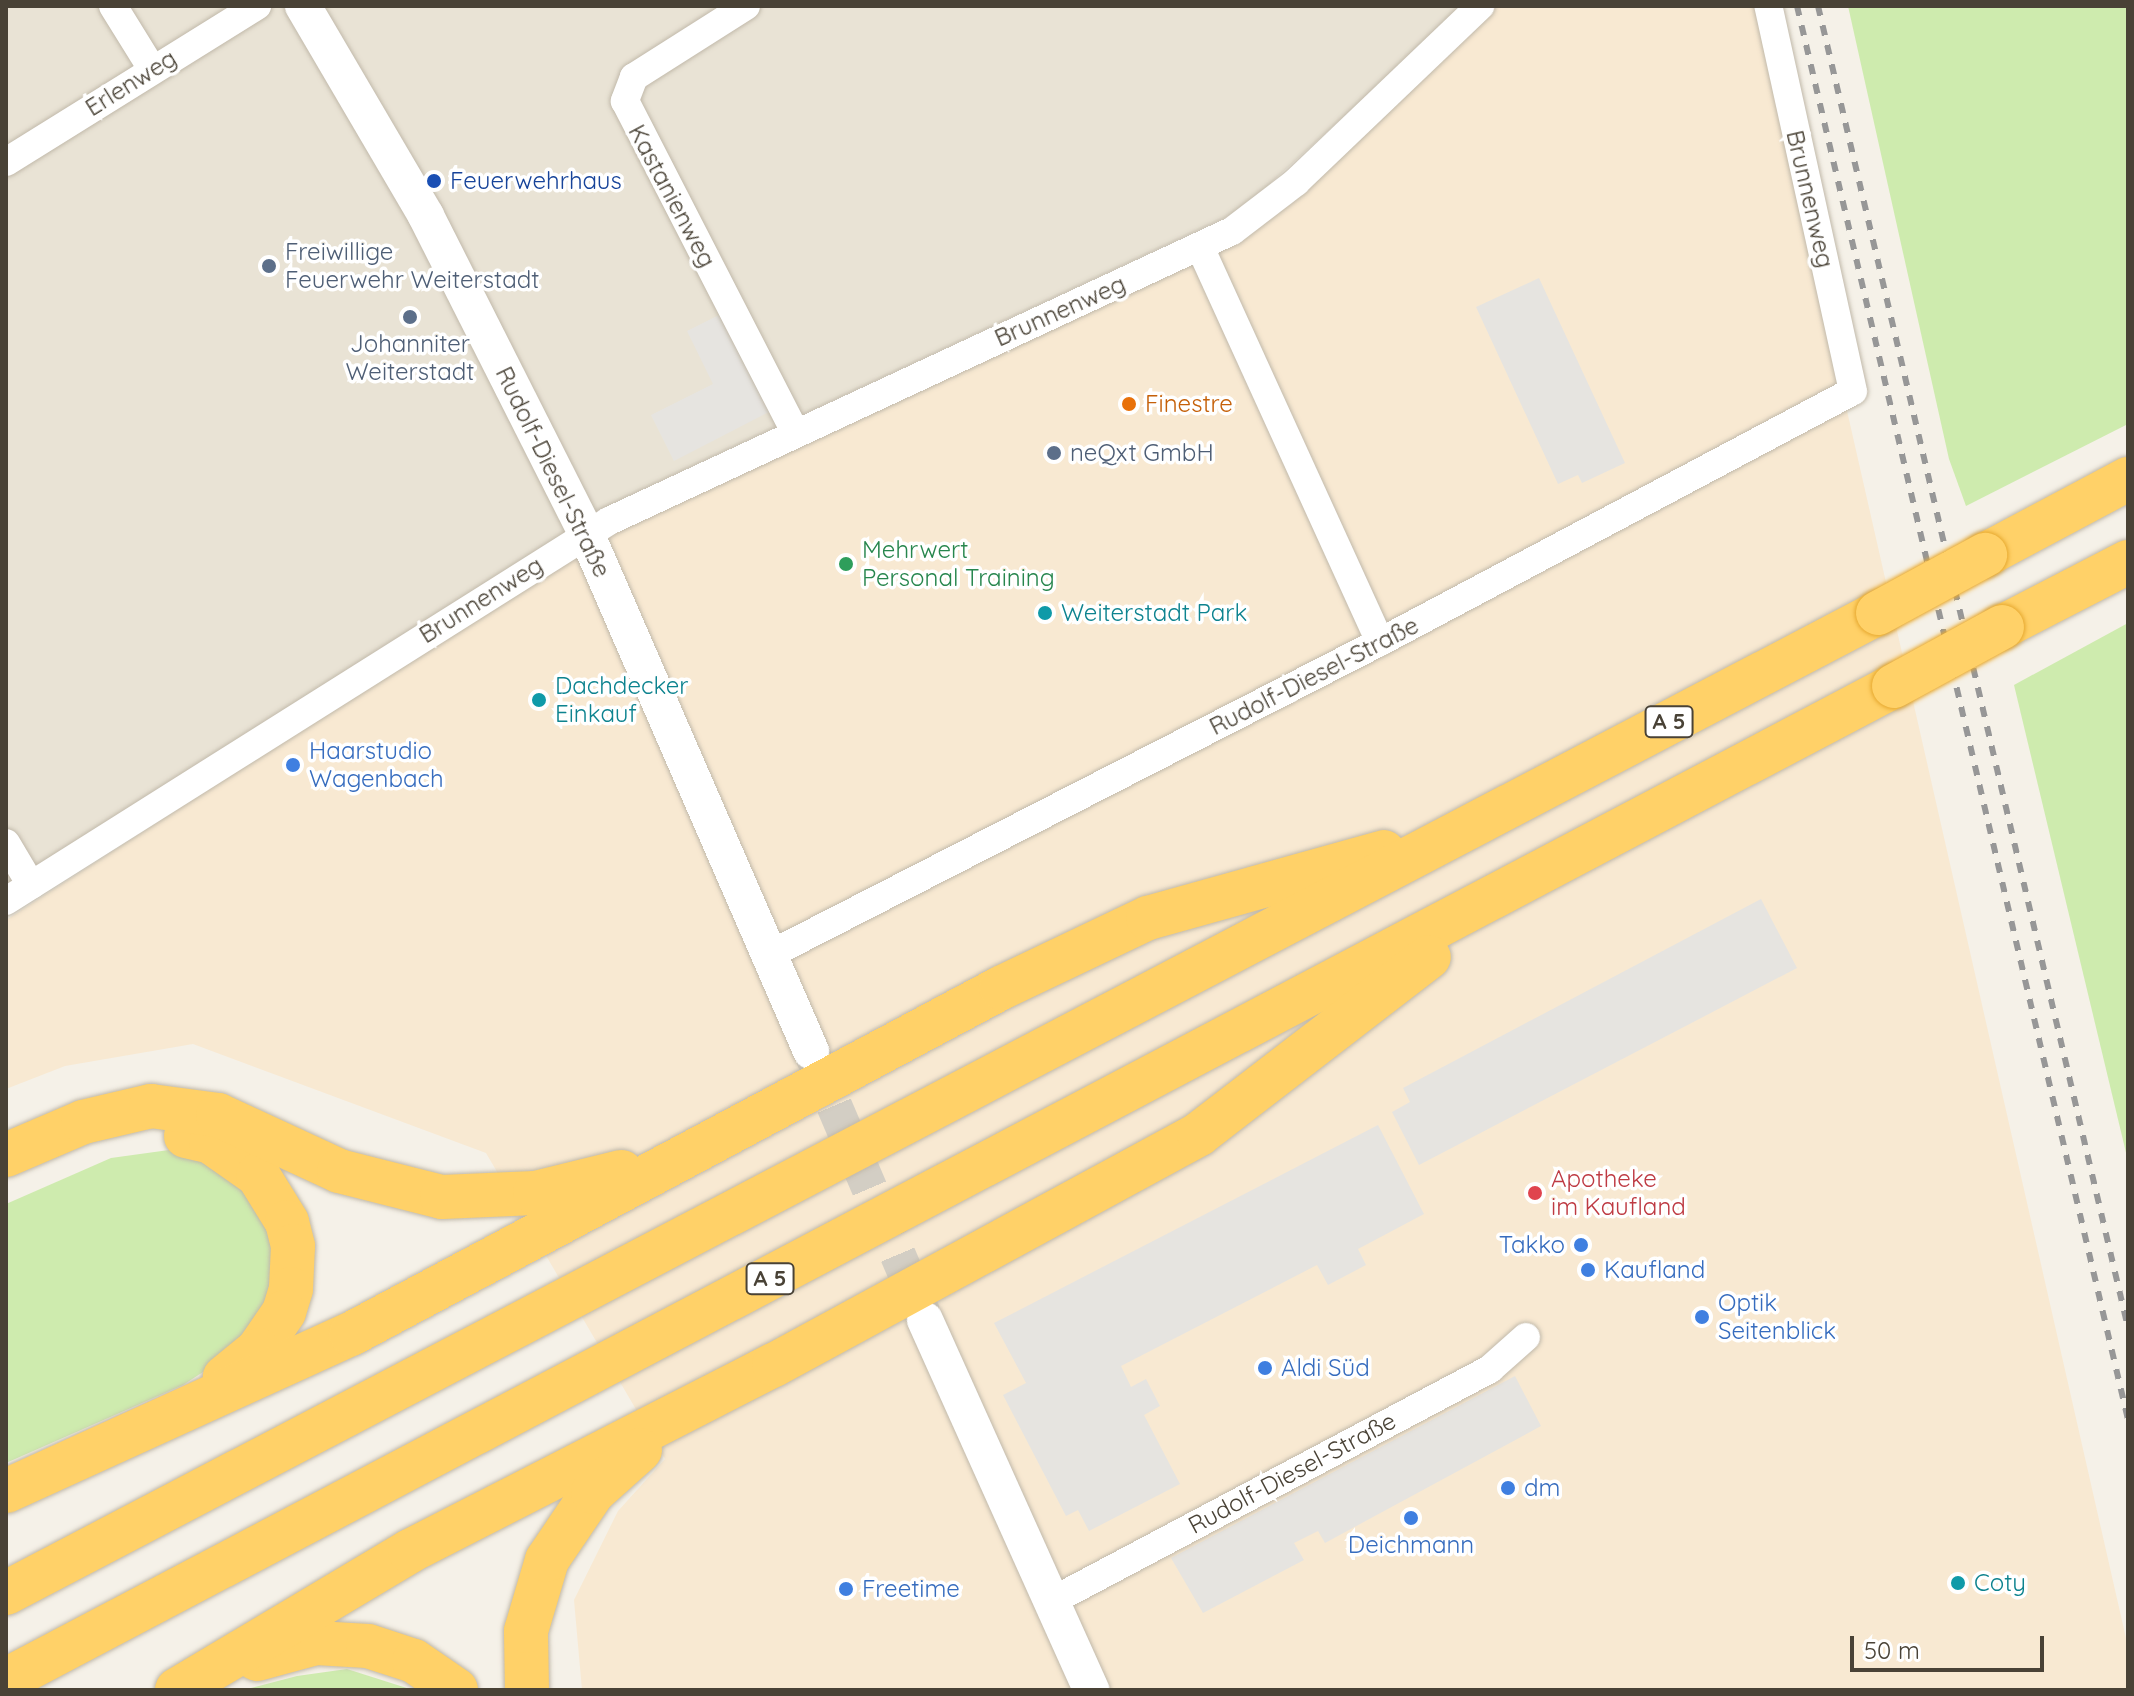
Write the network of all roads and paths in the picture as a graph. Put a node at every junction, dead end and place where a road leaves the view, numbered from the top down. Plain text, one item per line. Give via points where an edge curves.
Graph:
1 (113, 6) edge
2 (257, 6) edge
3 (303, 6) edge
4 (746, 6) edge
5 (1480, 6) edge
6 (1768, 6) edge
7 (152, 69) junction
8 (6, 162) edge
9 (1200, 247) junction
10 (1853, 391) joint
11 (795, 432) junction
12 (2128, 479) edge
13 (586, 533) junction
14 (2128, 562) edge
15 (1380, 642) junction
16 (1460, 832) junction
17 (6, 843) edge
18 (1534, 878) junction
19 (31, 885) junction
20 (6, 901) edge
21 (771, 954) junction
22 (811, 1051) tunnel mouth
23 (754, 1120) junction
24 (6, 1155) edge
25 (6, 1186) edge
26 (925, 1320) tunnel mouth
27 (1526, 1337) dead end
28 (774, 1365) junction
29 (114, 1441) junction
30 (6, 1491) edge
31 (6, 1593) edge
32 (1052, 1601) junction
33 (6, 1680) edge
34 (179, 1690) edge
35 (456, 1690) edge
36 (527, 1690) edge
37 (1091, 1690) edge

1 - 7 street
2 - 7 street, Erlenweg
3 - 13 street, Rudolf-Diesel-Straße via 426,216
4 - 11 street, Kastanienweg via 634,77 625,101
5 - 9 street, Brunnenweg via 1279,197
6 - 10 street, Brunnenweg
7 - 8 street, Erlenweg
9 - 11 street, Brunnenweg
9 - 15 street
10 - 15 street, Rudolf-Diesel-Straße
11 - 13 street, Brunnenweg
12 - 16 highway, A 5, bridge
13 - 19 street, Brunnenweg
13 - 21 street, Rudolf-Diesel-Straße
14 - 18 highway, A 5, bridge
15 - 21 street, Rudolf-Diesel-Straße
16 - 23 highway via 1148,918 1001,988
16 - 31 highway, A 5
17 - 19 street
18 - 28 highway, A 5 via 1199,1134
18 - 33 highway, A 5
19 - 20 street, Brunnenweg
21 - 22 street, Rudolf-Diesel-Straße
23 - 24 highway via 622,1172 489,1198 397,1190 339,1171 218,1115 186,1107 121,1110
23 - 29 highway via 351,1334
25 - 29 highway via 112,1142 171,1134 211,1142 235,1155 258,1175 287,1222 291,1289 284,1312 258,1350 208,1388
26 - 32 street
27 - 32 street, Rudolf-Diesel-Straße via 1490,1369
28 - 34 highway, A 5 via 410,1551
28 - 36 highway, A 5 via 634,1455 577,1511 553,1548 535,1595 526,1631
29 - 30 highway
32 - 37 street
34 - 35 highway via 286,1649 343,1642 414,1661

